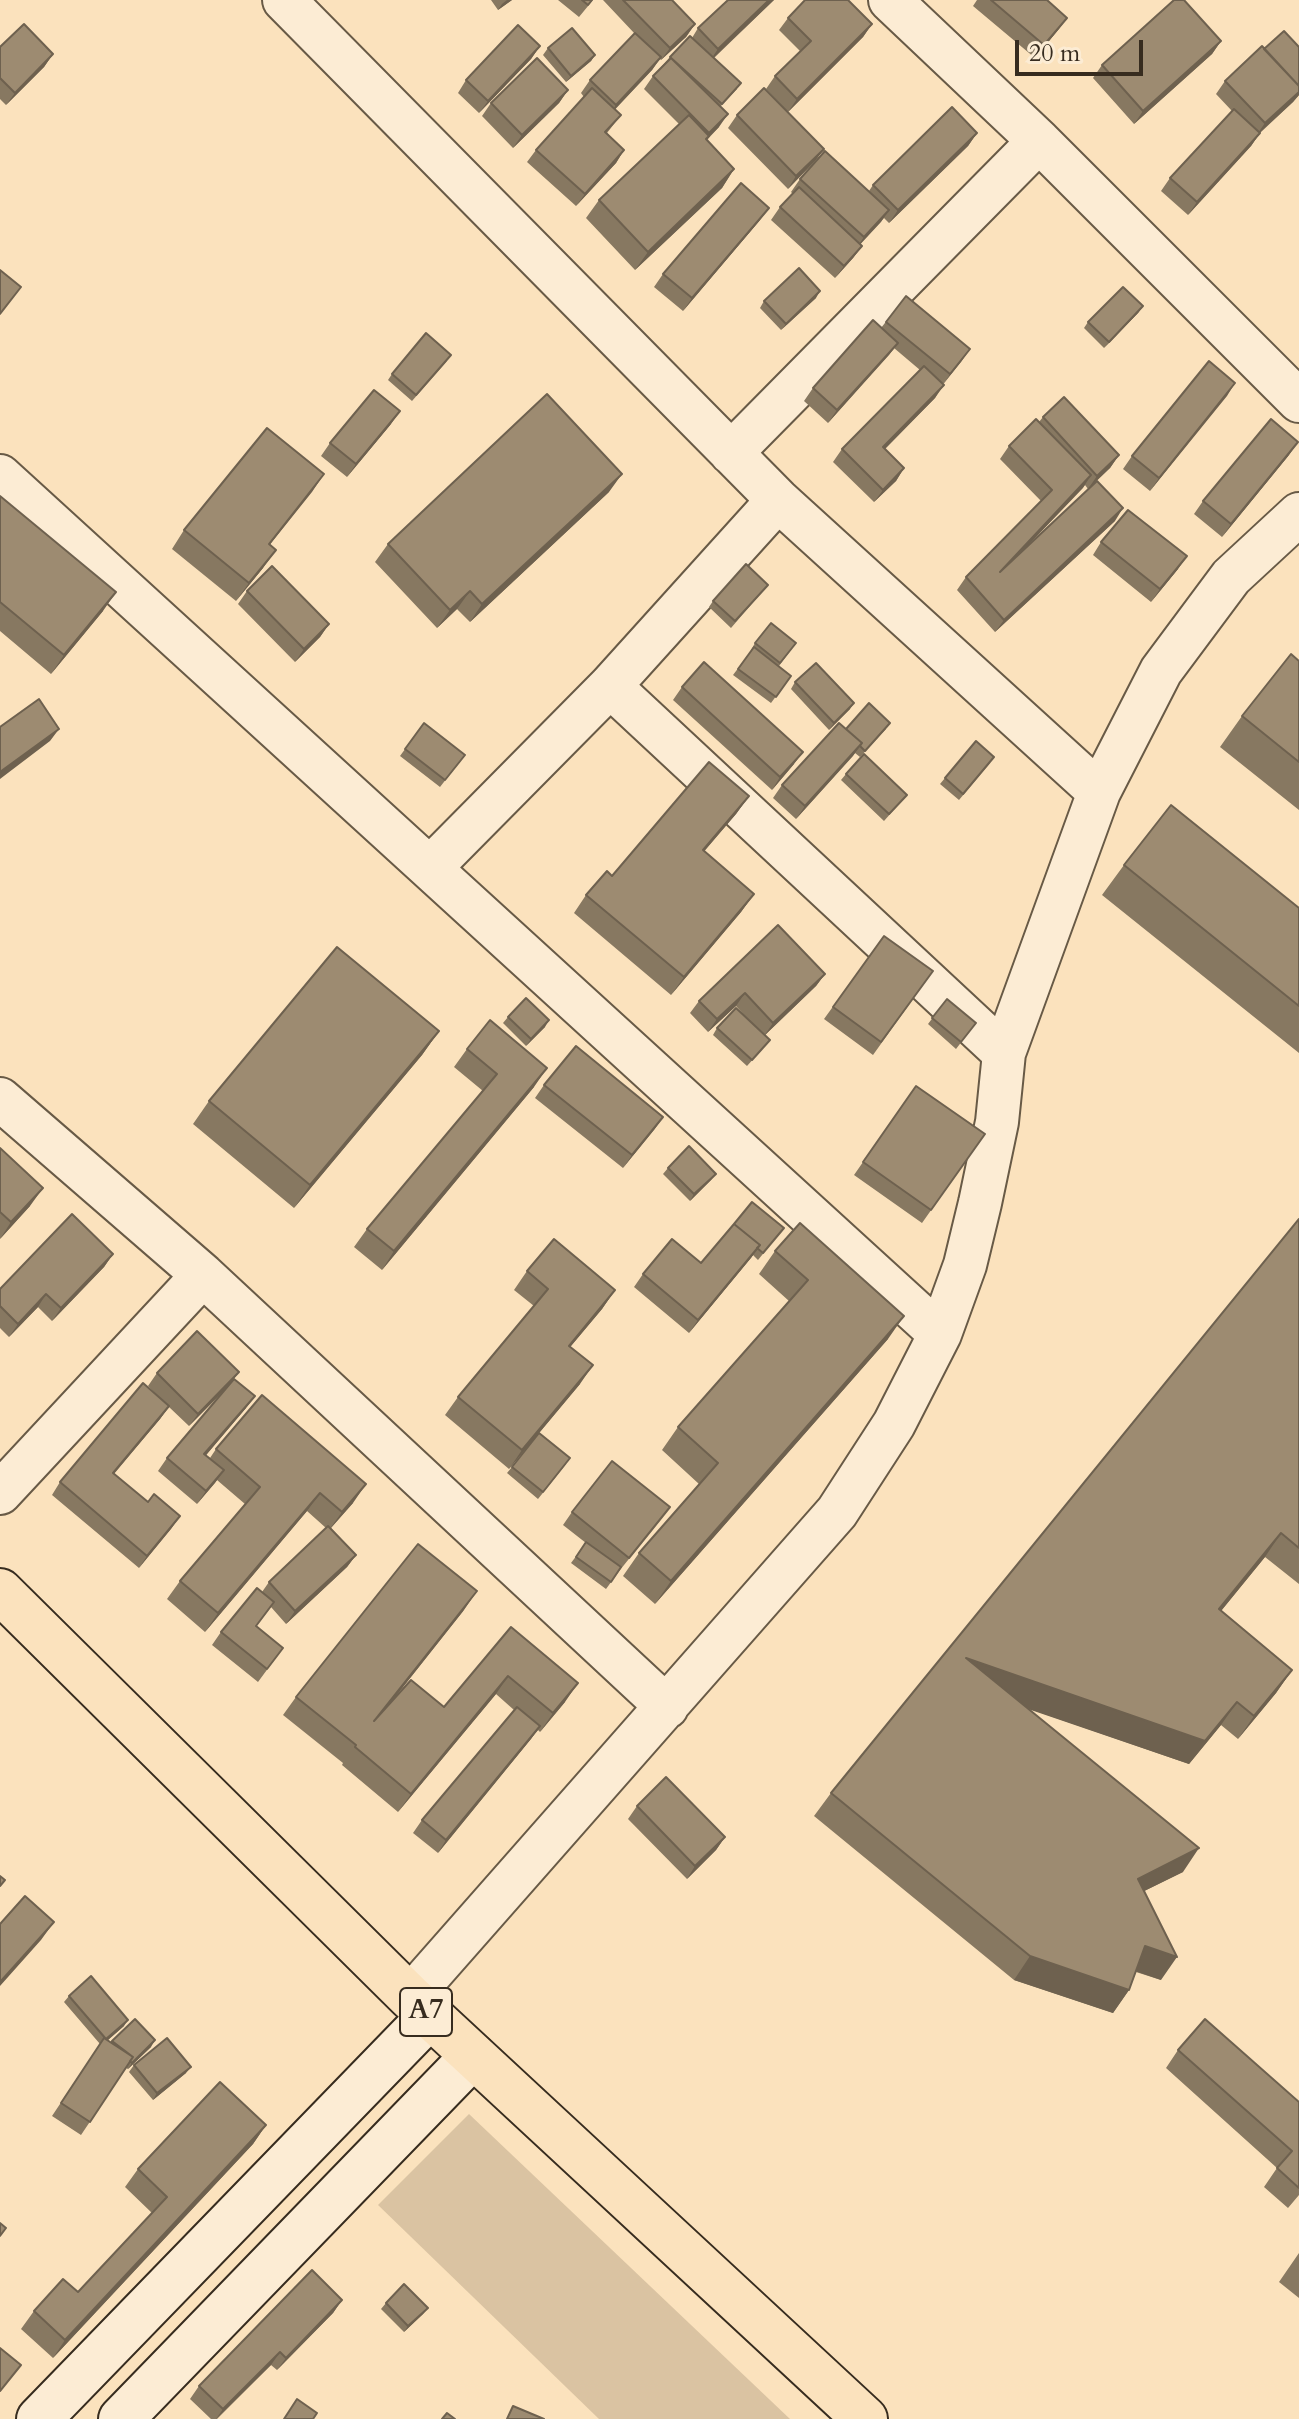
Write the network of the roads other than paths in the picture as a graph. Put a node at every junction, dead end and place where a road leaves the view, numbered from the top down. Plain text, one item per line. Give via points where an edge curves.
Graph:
1 (284, 0) edge
2 (890, 0) edge
3 (1039, 141) junction
4 (1299, 401) edge
5 (731, 453) junction
6 (0, 476) edge
7 (778, 500) junction
8 (1299, 514) edge
9 (610, 686) junction
10 (1099, 792) junction
11 (430, 868) junction
12 (1004, 1053) junction
13 (0, 1099) edge
14 (203, 1275) junction
15 (940, 1334) junction
16 (0, 1493) edge
17 (0, 1591) edge
18 (667, 1707) junction
19 (420, 2006) junction
20 (473, 2056) junction
21 (39, 2419) edge
22 (121, 2419) edge
23 (865, 2419) edge

1 - 5 street
2 - 3 street
3 - 4 street
3 - 5 street
5 - 7 street
6 - 11 street
7 - 9 street
7 - 10 street
8 - 10 street via 1231,577 1161,671
9 - 11 street
9 - 12 street
10 - 12 street
11 - 15 street
12 - 15 street via 980,1203
13 - 14 street
14 - 16 street
14 - 18 street
15 - 18 street via 894,1424 837,1512
17 - 19 highway, A7
18 - 19 street
19 - 20 highway, A7
19 - 21 street
20 - 22 street
20 - 23 highway, A7

